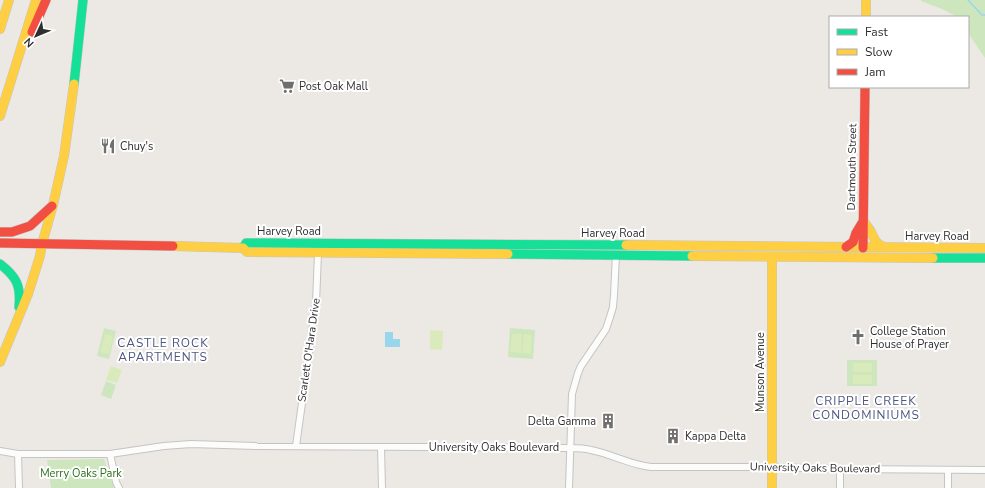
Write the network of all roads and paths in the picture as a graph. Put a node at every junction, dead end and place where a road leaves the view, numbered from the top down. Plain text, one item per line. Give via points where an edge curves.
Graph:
1 (9, 0) edge
2 (36, 0) edge
3 (46, 0) edge
4 (83, 0) edge
5 (866, 0) edge
6 (866, 16) edge
7 (0, 29) edge
8 (11, 81) junction
9 (865, 88) edge
10 (0, 116) edge
11 (53, 205) junction
12 (863, 222) junction
13 (0, 232) edge
14 (0, 243) edge
15 (342, 243) junction
16 (42, 244) junction
17 (445, 244) junction
18 (567, 245) junction
19 (646, 246) junction
20 (751, 247) junction
21 (801, 247) junction
22 (243, 248) junction
23 (846, 248) junction
24 (864, 248) junction
25 (887, 248) junction
26 (985, 248) edge
27 (318, 253) junction
28 (985, 253) edge
29 (447, 254) junction
30 (534, 254) junction
31 (616, 255) junction
32 (772, 257) junction
33 (839, 257) junction
34 (885, 258) junction
35 (967, 258) junction
36 (985, 258) edge
37 (0, 264) edge
38 (17, 323) junction
39 (0, 362) edge
40 (296, 446) junction
41 (381, 447) junction
42 (570, 448) junction
43 (0, 452) edge
44 (18, 454) junction
45 (110, 454) junction
46 (772, 467) junction
47 (840, 469) junction
48 (948, 470) junction
49 (985, 470) edge
50 (19, 488) edge
51 (119, 488) edge
52 (382, 488) edge
53 (569, 488) edge
54 (772, 488) edge
55 (840, 488) edge
56 (948, 488) edge

1 - 7 main road
2 - 8 main road
3 - 8 main road
4 - 11 main road via 64,156
5 - 6 main road
8 - 10 main road
9 - 12 main road, Dartmouth Street
11 - 13 main road via 30,226 12,232
11 - 16 main road
12 - 23 main road via 853,242
12 - 24 main road, Dartmouth Street
12 - 25 main road via 875,243
14 - 16 main road, Harvey Road
15 - 17 main road, Harvey Road
15 - 22 main road, Harvey Road via 246,243
15 - 27 main road via 338,248 320,249
16 - 22 main road, Harvey Road
16 - 38 main road
17 - 18 main road, Harvey Road
17 - 29 main road
18 - 19 main road, Harvey Road
18 - 30 main road via 563,250 540,250
19 - 20 main road, Harvey Road
19 - 31 main road via 640,250 618,250
20 - 21 main road, Harvey Road
20 - 32 main road via 768,252
21 - 23 main road, Harvey Road
21 - 32 main road via 791,252 778,252
22 - 27 main road, Harvey Road via 247,252
23 - 24 main road, Harvey Road
24 - 25 main road, Harvey Road
24 - 33 main road via 860,252 844,252
24 - 34 main road
25 - 26 main road, Harvey Road
27 - 29 main road, Harvey Road
27 - 40 street, Scarlett O'Hara Drive via 316,303
28 - 35 main road via 970,253
29 - 30 main road, Harvey Road
30 - 31 main road, Harvey Road
31 - 32 main road, Harvey Road
31 - 42 street via 610,317 606,329 578,373 572,394
32 - 33 main road, Harvey Road
32 - 46 main road, Munson Avenue
33 - 34 main road, Harvey Road
34 - 35 main road, Harvey Road
35 - 36 main road, Harvey Road
37 - 38 main road via 13,273 19,284
38 - 39 main road
40 - 41 street, University Oaks Boulevard
40 - 45 street, University Oaks Boulevard via 191,444
41 - 42 street, University Oaks Boulevard
41 - 52 street
42 - 46 street, University Oaks Boulevard via 590,449 651,467
42 - 53 street
43 - 44 street, University Oaks Boulevard
44 - 45 street, University Oaks Boulevard
44 - 50 street
45 - 51 street
46 - 47 street, University Oaks Boulevard
46 - 54 main road, Munson Avenue
47 - 48 street, University Oaks Boulevard
47 - 55 street
48 - 49 street, University Oaks Boulevard
48 - 56 street

